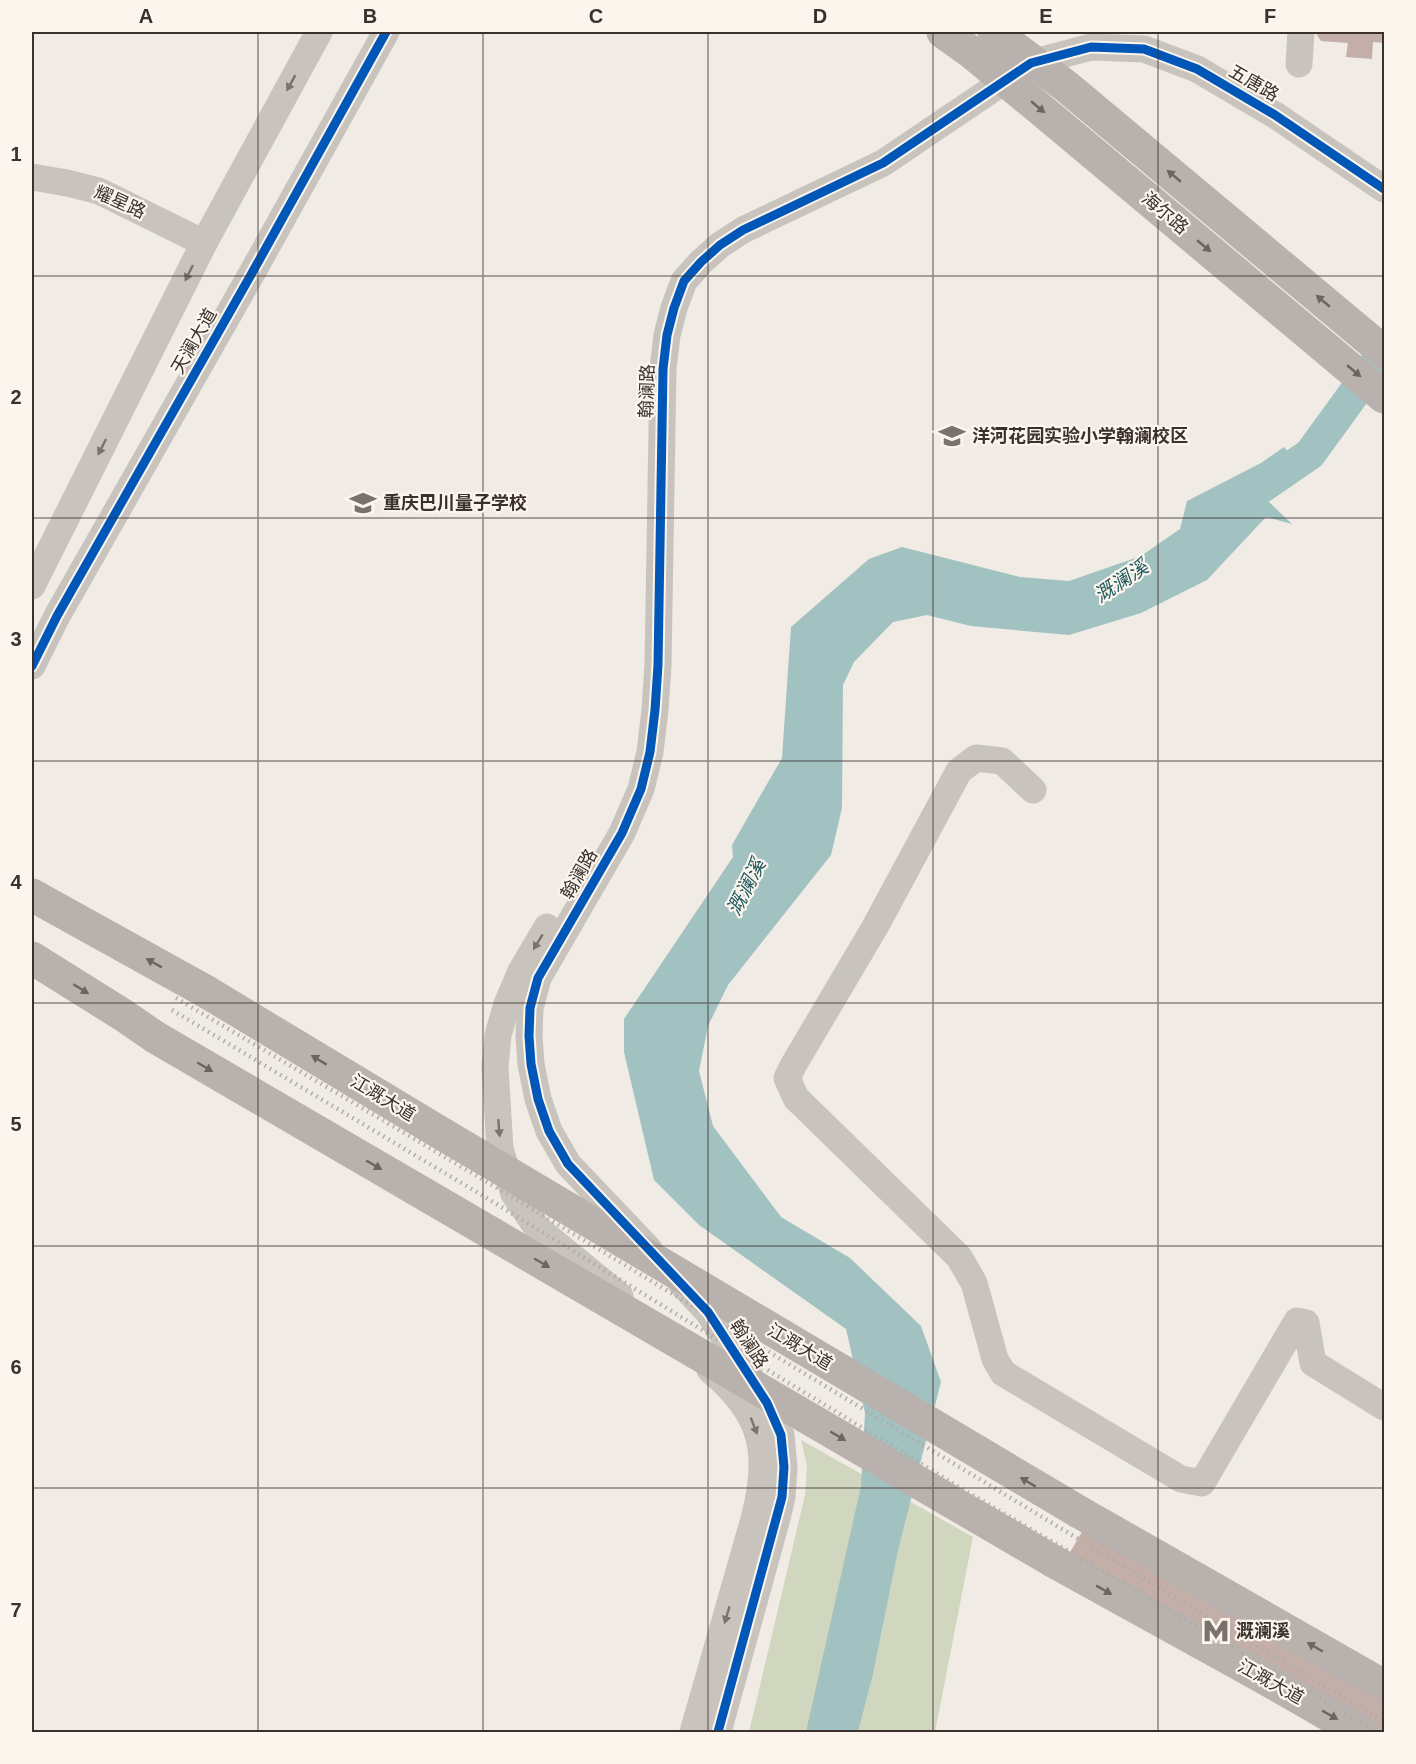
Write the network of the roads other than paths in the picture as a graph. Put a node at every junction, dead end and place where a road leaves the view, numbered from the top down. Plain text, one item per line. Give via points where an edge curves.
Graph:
1 (319, 32) edge
2 (386, 32) edge
3 (943, 32) edge
4 (994, 32) edge
5 (1302, 32) edge
6 (1299, 64) dead end
7 (972, 103) junction
8 (32, 177) edge
9 (1384, 189) edge
10 (204, 243) junction
11 (1384, 352) edge
12 (1384, 396) edge
13 (32, 586) edge
14 (32, 666) edge
15 (1033, 790) dead end
16 (32, 895) edge
17 (32, 958) edge
18 (1384, 1407) edge
19 (1384, 1686) edge
20 (693, 1732) edge
21 (718, 1732) edge
22 (1362, 1732) edge

1 -> 10 street, 天澜大道
2 - 14 street, 天澜大道
3 -> 12 main road, 海尔路, bridge
11 -> 4 main road, 海尔路, bridge via 1067,87
5 - 6 street
7 - 9 street, 五唐路 via 1031,63 1091,47 1144,48 1197,69 1275,114
7 -> 20 street, 翰澜路 via 737,216 691,249 672,274 652,333 648,371 634,751 608,826 521,971 498,1035 496,1107 501,1149 514,1194 537,1228 730,1386 748,1411 760,1442 760,1496
7 - 21 street, 翰澜路 via 882,163 743,230 700,262 684,281 667,335 663,369 658,665 650,752 641,789 622,833 538,978 530,1008 531,1064 538,1099 549,1131 568,1164 708,1312 767,1403 781,1435 782,1497
8 - 10 street, 耀星路 via 99,191
10 -> 13 street, 天澜大道
15 - 18 street via 1002,761 976,758 959,771 787,1078 796,1098 959,1257 974,1283 995,1359 1003,1373 1181,1479 1202,1483 1297,1321 1306,1323 1313,1363
19 -> 16 main road, 江溉大道, bridge via 1078,1512 206,991
17 -> 22 main road, 江溉大道, bridge via 155,1037 1053,1562

